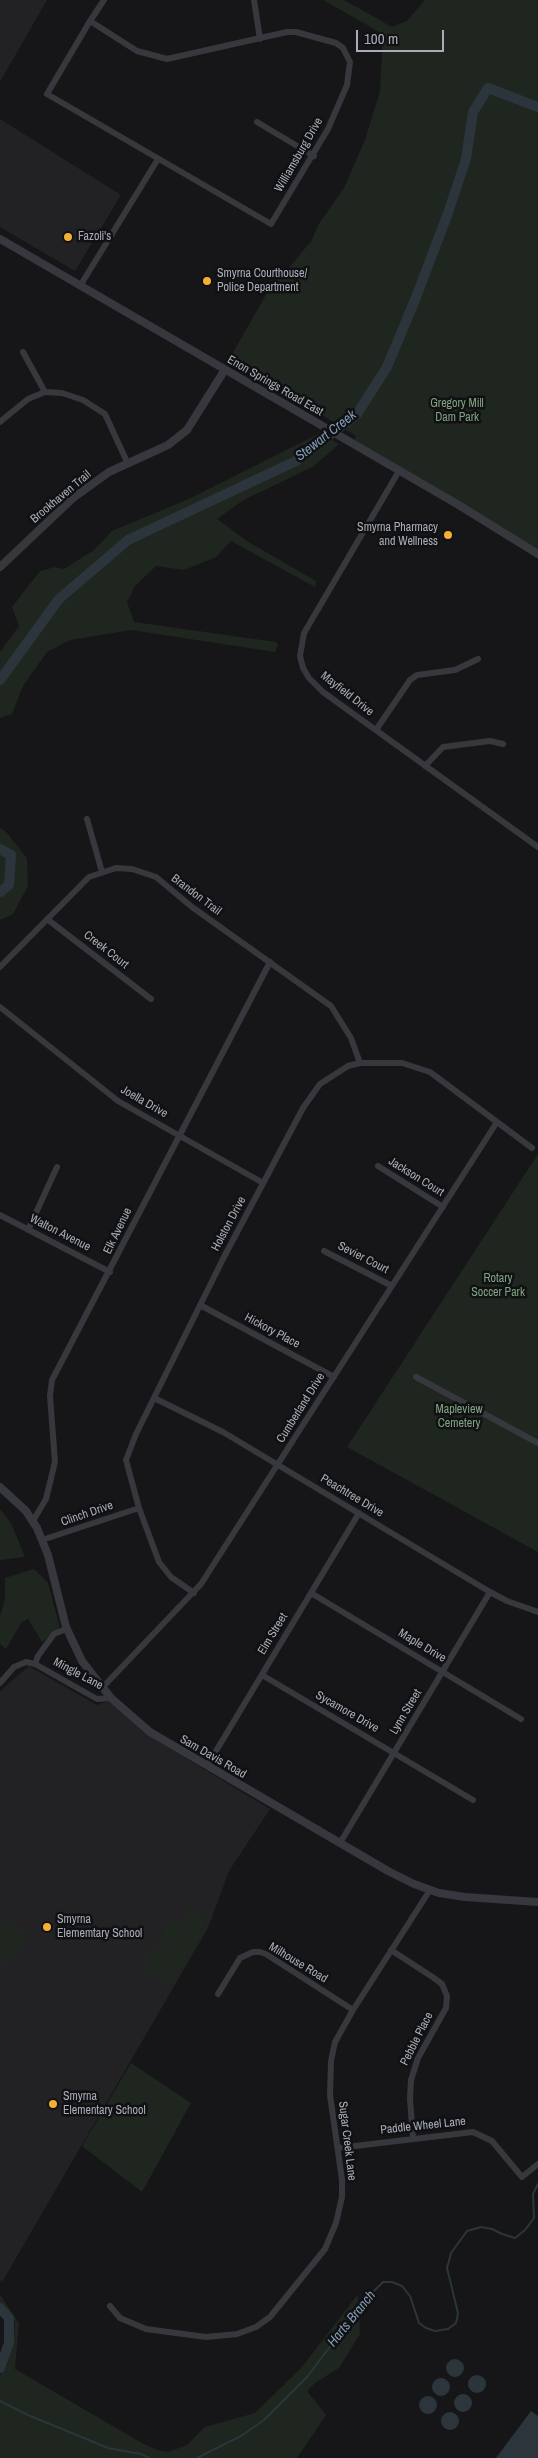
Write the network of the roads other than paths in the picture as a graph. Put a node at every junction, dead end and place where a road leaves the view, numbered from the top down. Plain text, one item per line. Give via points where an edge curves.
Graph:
1 (104, 0) edge
2 (254, 0) edge
3 (90, 21) junction
4 (260, 39) junction
5 (257, 122) dead end
6 (314, 156) junction
7 (158, 159) junction
8 (0, 239) edge
9 (80, 286) junction
10 (23, 352) dead end
11 (224, 370) junction
12 (45, 392) junction
13 (0, 422) edge
14 (128, 464) junction
15 (399, 471) junction
16 (538, 554) edge
17 (0, 567) edge
18 (478, 660) dead end
19 (376, 730) junction
20 (503, 744) dead end
21 (425, 766) junction
22 (88, 818) dead end
23 (538, 847) edge
24 (102, 872) junction
25 (47, 919) junction
26 (270, 962) junction
27 (0, 967) edge
28 (152, 999) dead end
29 (0, 1007) edge
30 (360, 1063) junction
31 (497, 1122) junction
32 (179, 1135) junction
33 (532, 1148) dead end
34 (378, 1166) dead end
35 (57, 1167) dead end
36 (263, 1183) junction
37 (443, 1207) junction
38 (0, 1215) edge
39 (28, 1230) junction
40 (324, 1251) dead end
41 (110, 1272) junction
42 (392, 1286) junction
43 (200, 1305) junction
44 (334, 1377) junction
45 (416, 1377) dead end
46 (154, 1398) junction
47 (538, 1444) edge
48 (279, 1465) junction
49 (2, 1489) edge
50 (139, 1508) junction
51 (359, 1513) junction
52 (34, 1521) junction
53 (42, 1540) junction
54 (490, 1592) junction
55 (194, 1593) junction
56 (311, 1593) junction
57 (538, 1612) edge
58 (66, 1629) junction
59 (35, 1664) junction
60 (443, 1672) junction
61 (262, 1675) junction
62 (0, 1683) edge
63 (102, 1688) junction
64 (111, 1698) junction
65 (521, 1718) dead end
66 (395, 1753) junction
67 (207, 1766) junction
68 (473, 1800) dead end
69 (340, 1843) junction
70 (430, 1890) junction
71 (538, 1902) edge
72 (391, 1950) junction
73 (218, 1994) dead end
74 (353, 2010) junction
75 (413, 2138) junction
76 (338, 2148) junction
77 (538, 2164) edge
78 (110, 2306) dead end

1 - 3 street
2 - 4 street
3 - 4 street, Williamsburg Drive via 137,51 167,59
3 - 7 street, Williamsburg Drive via 47,94
4 - 6 street, Williamsburg Drive via 296,32 336,43 348,55 350,72 347,85
5 - 6 street
6 - 7 street, Williamsburg Drive via 271,224
7 - 9 street
8 - 9 street, Enon Springs Road East
9 - 11 street, Enon Springs Road East
10 - 12 street
11 - 14 street, Brookhaven Trail via 186,430 168,445
11 - 15 street, Enon Springs Road East
12 - 13 street via 28,399
12 - 14 street via 62,393 83,400 105,414
14 - 17 street, Brookhaven Trail via 109,472 73,498
15 - 16 street, Enon Springs Road East
15 - 19 street, Mayfield Drive via 304,633 300,656 309,678 323,692
18 - 19 street via 455,670 417,675 410,680
19 - 21 street, Mayfield Drive
20 - 21 street via 490,741 443,747
21 - 23 street, Mayfield Drive
22 - 24 street
24 - 25 street, Brandon Trail via 89,877
24 - 26 street, Brandon Trail via 116,868 132,869 156,877 192,907
25 - 27 street, Brandon Trail
25 - 28 street, Creek Court
26 - 30 street, Brandon Trail via 331,1006 351,1038
26 - 32 street, Elk Avenue
29 - 32 street, Joella Drive via 118,1101
30 - 31 street, Holston Drive via 402,1063 430,1072
30 - 36 street, Holston Drive via 348,1066 320,1084 303,1108
31 - 33 street, Holston Drive
31 - 37 street, Cumberland Drive
32 - 36 street, Joella Drive
32 - 41 street, Elk Avenue
34 - 37 street, Jackson Court
35 - 39 street
36 - 43 street, Holston Drive
37 - 42 street, Cumberland Drive
38 - 39 street, Walton Avenue
39 - 41 street, Walton Avenue
40 - 42 street, Sevier Court
41 - 52 street, Elk Avenue via 52,1380 50,1396 55,1462 46,1499
42 - 44 street, Cumberland Drive
43 - 44 street, Hickory Place
43 - 46 street, Holston Drive
44 - 48 street, Cumberland Drive
45 - 47 street
46 - 48 street, Peachtree Drive via 223,1432
46 - 50 street, Holston Drive via 126,1460
48 - 51 street, Peachtree Drive
48 - 55 street, Cumberland Drive
49 - 52 street, Sam Davis Road
50 - 53 street, Clinch Drive
50 - 55 street, Holston Drive via 162,1567
51 - 54 street, Peachtree Drive
51 - 56 street, Elm Street
52 - 53 street, Sam Davis Road
53 - 58 street, Sam Davis Road
54 - 57 street, Peachtree Drive
54 - 60 street, Lynn Street
55 - 63 street, Cumberland Drive
56 - 60 street, Maple Drive
56 - 61 street, Elm Street
58 - 59 street, Mingle Lane via 54,1634
58 - 63 street, Sam Davis Road via 82,1661
59 - 62 street, Mingle Lane via 20,1663
59 - 64 street, Mingle Lane via 97,1699
60 - 65 street, Maple Drive
60 - 66 street, Lynn Street
61 - 66 street, Sycamore Drive
61 - 67 street, Elm Street
63 - 64 street, Sam Davis Road
64 - 67 street, Sam Davis Road via 150,1732
66 - 68 street, Sycamore Drive
66 - 69 street, Lynn Street
67 - 69 street, Sam Davis Road
69 - 70 street, Sam Davis Road via 388,1871
70 - 71 street, Sam Davis Road via 465,1897
70 - 72 street, Sugar Creek Lane
72 - 74 street, Sugar Creek Lane
72 - 75 street, Pebble Place via 438,1981 447,1996 446,2008 421,2051 411,2080
73 - 74 street, Milhouse Road via 240,1958 260,1952
74 - 76 street, Sugar Creek Lane via 335,2042 331,2061 330,2095
75 - 76 street, Paddle Wheel Lane
75 - 77 street, Paddle Wheel Lane via 460,2132 480,2134 498,2147 522,2177
76 - 78 street, Sugar Creek Lane via 342,2197 329,2242 264,2323 237,2334 194,2336 129,2323

